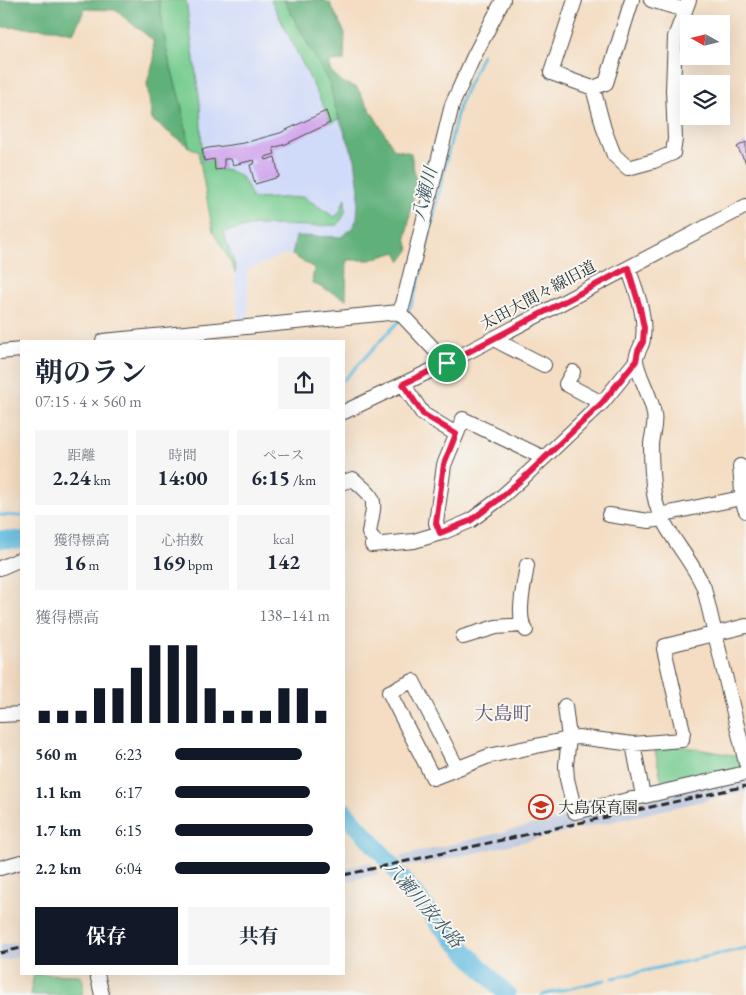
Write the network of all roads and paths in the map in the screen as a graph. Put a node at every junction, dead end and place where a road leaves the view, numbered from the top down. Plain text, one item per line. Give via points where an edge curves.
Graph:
1 (503, 0) edge
2 (575, 0) edge
3 (632, 0) edge
4 (651, 0) edge
5 (687, 5) edge
6 (593, 88) junction
7 (746, 206) edge
8 (628, 268) junction
9 (403, 316) junction
10 (496, 337) junction
11 (115, 340) edge
12 (20, 350) edge
13 (0, 352) edge
14 (636, 361) junction
15 (447, 363) junction
16 (544, 365) dead end
17 (573, 372) dead end
18 (403, 384) junction
19 (602, 403) junction
20 (345, 412) edge
21 (456, 434) junction
22 (544, 458) junction
23 (740, 466) dead end
24 (345, 482) edge
25 (743, 504) edge
26 (609, 515) dead end
27 (661, 518) junction
28 (440, 533) junction
29 (20, 559) edge
30 (527, 565) dead end
31 (0, 568) edge
32 (746, 626) edge
33 (715, 632) junction
34 (463, 637) dead end
35 (565, 706) dead end
36 (20, 714) edge
37 (0, 715) edge
38 (569, 738) junction
39 (633, 744) junction
40 (746, 763) edge
41 (457, 768) junction
42 (746, 773) edge
43 (643, 796) junction
44 (20, 862) edge
45 (0, 868) edge
46 (97, 975) edge
47 (102, 995) edge

1 - 9 street via 452,105 405,294
2 - 6 street via 550,73
3 - 6 street via 606,83
4 - 5 street
5 - 6 street via 676,37 675,140 672,153 628,168 614,155
7 - 8 street, 太田大間々線旧道
8 - 10 street, 太田大間々線旧道
8 - 14 street via 644,328
9 - 11 street
9 - 15 street
10 - 15 street, 太田大間々線旧道
10 - 16 street via 501,343
12 - 13 street
14 - 19 street
14 - 27 street via 654,416 651,452 654,494
15 - 18 street, 太田大間々線旧道
17 - 19 street via 566,384
18 - 20 street, 太田大間々線旧道
18 - 21 street via 423,414
19 - 22 street
21 - 22 street via 463,419
21 - 28 street via 444,464 436,523
22 - 28 street via 470,521
23 - 25 street
24 - 28 street via 353,479 371,494 374,501 368,532 374,545 414,541
25 - 27 street via 669,513
26 - 27 street via 649,521
27 - 33 street via 699,576
29 - 31 street
30 - 34 street via 520,615 524,628 496,627
32 - 33 street
33 - 39 street via 664,648 683,731 682,740
33 - 40 street
35 - 38 street
36 - 37 street
38 - 39 street via 589,737
38 - 41 street via 489,756
38 - 43 street via 567,779 575,812
39 - 43 street
41 - 41 street via 413,681 389,692 432,778
42 - 43 street
44 - 45 street
46 - 47 street

